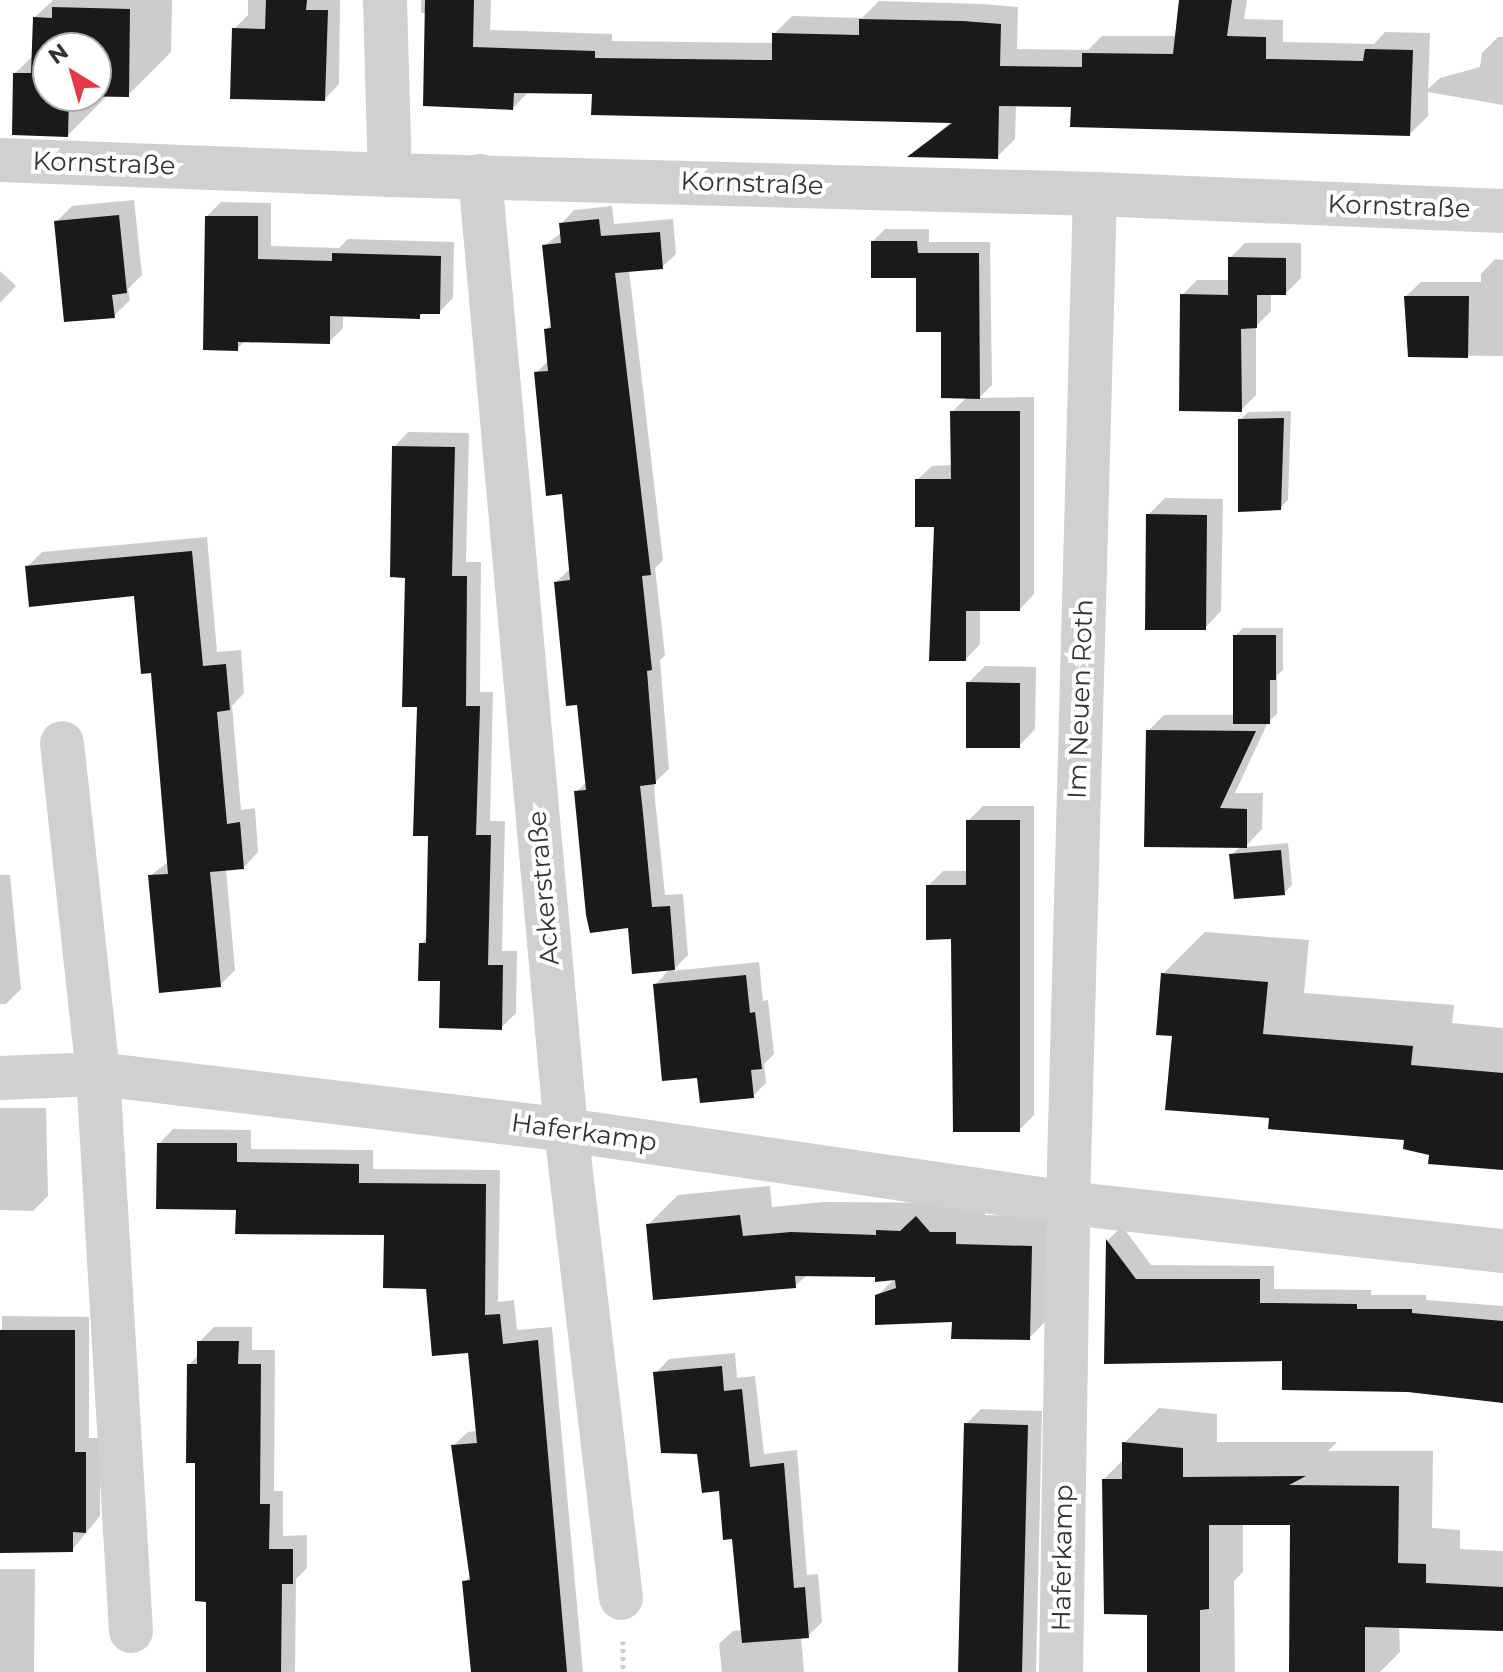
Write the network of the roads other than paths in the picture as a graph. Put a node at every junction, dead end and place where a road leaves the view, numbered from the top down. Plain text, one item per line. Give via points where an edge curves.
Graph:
1 (385, 0) edge
2 (0, 160) edge
3 (390, 175) junction
4 (480, 176) junction
5 (1095, 194) junction
6 (1503, 211) edge
7 (62, 743) dead end
8 (98, 1074) junction
9 (0, 1078) edge
10 (566, 1130) junction
11 (1068, 1203) junction
12 (1503, 1251) edge
13 (621, 1598) dead end
14 (131, 1631) dead end
15 (1061, 1672) edge

1 - 3 street
2 - 3 street, Kornstraße
3 - 4 street, Kornstraße
4 - 5 street, Kornstraße
4 - 10 street, Ackerstraße
5 - 6 street, Kornstraße
5 - 11 street, Im Neuen Roth
7 - 8 street
8 - 9 street, Haferkamp
8 - 10 street, Haferkamp
8 - 14 street
10 - 11 street, Haferkamp
10 - 13 street, Ackerstraße
11 - 12 street, Haferkamp
11 - 15 street, Haferkamp

